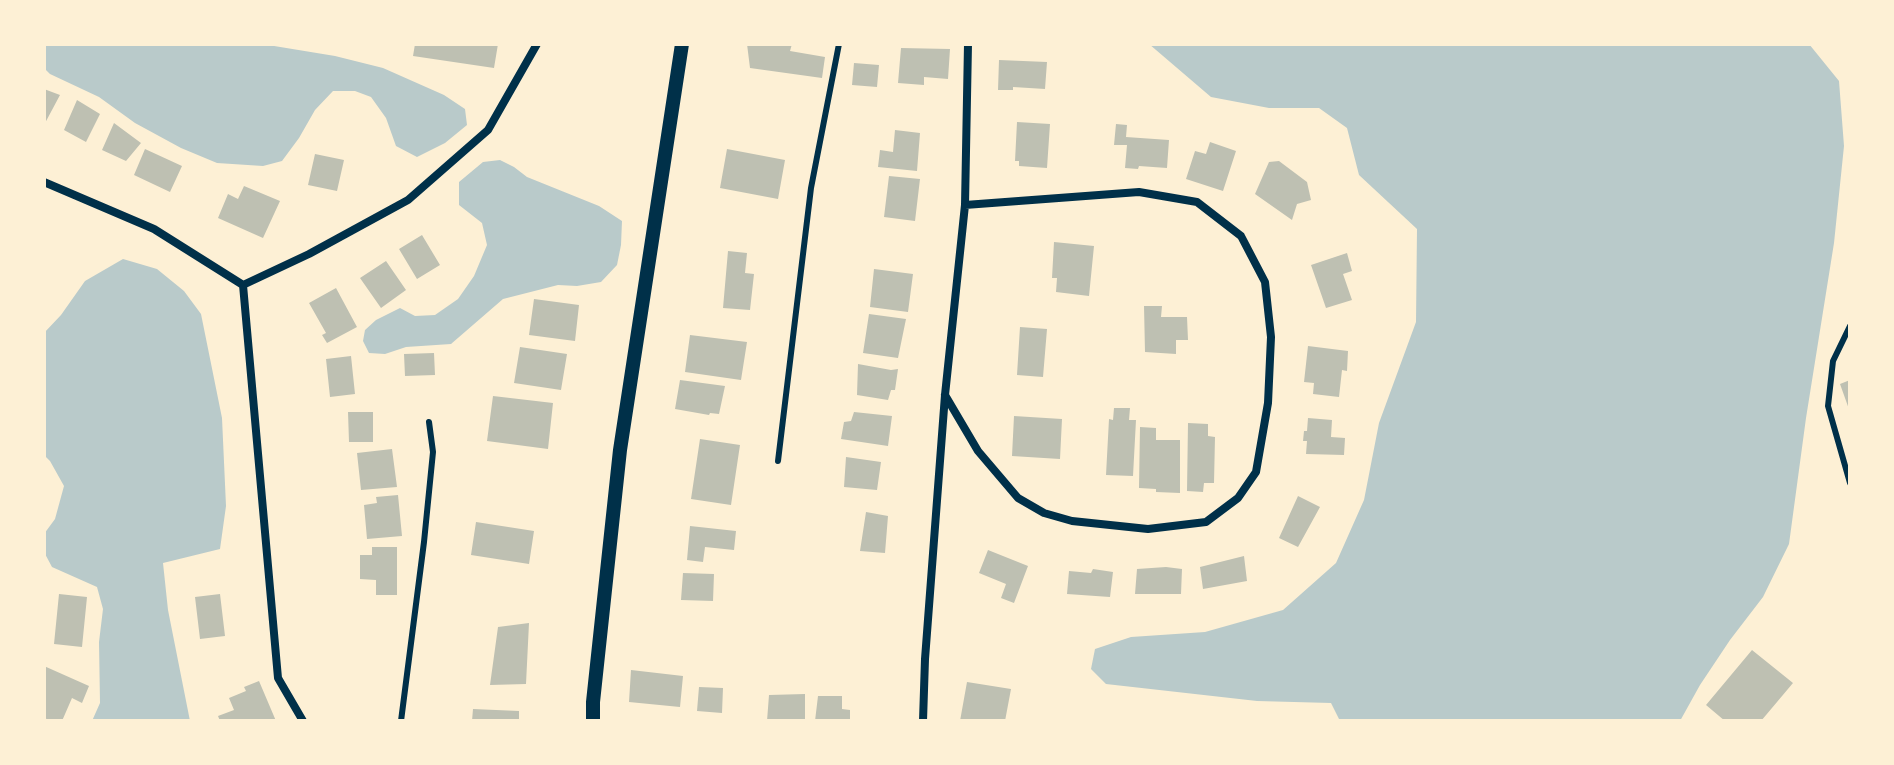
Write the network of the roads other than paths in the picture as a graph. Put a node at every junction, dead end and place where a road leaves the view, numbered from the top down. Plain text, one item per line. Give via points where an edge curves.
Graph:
1 (537, 44) edge
2 (682, 44) edge
3 (839, 44) edge
4 (968, 44) edge
5 (44, 182) edge
6 (965, 205) junction
7 (243, 285) junction
8 (1850, 326) edge
9 (945, 395) junction
10 (429, 422) dead end
11 (778, 461) dead end
12 (1850, 483) edge
13 (303, 721) edge
14 (401, 721) edge
15 (593, 721) edge
16 (923, 721) edge

1 - 7 street via 488,130 408,200
2 - 15 street via 620,450
3 - 11 lane via 811,188
4 - 6 street
5 - 7 street via 154,229
6 - 9 street
6 - 9 street via 1139,192 1197,202 1241,236 1265,282 1271,337 1268,403 1256,472 1238,498 1206,522 1148,529 1072,521 1018,498 978,451
7 - 13 street via 278,678
8 - 12 lane via 1833,361 1828,406
9 - 16 street
10 - 14 lane via 433,452

